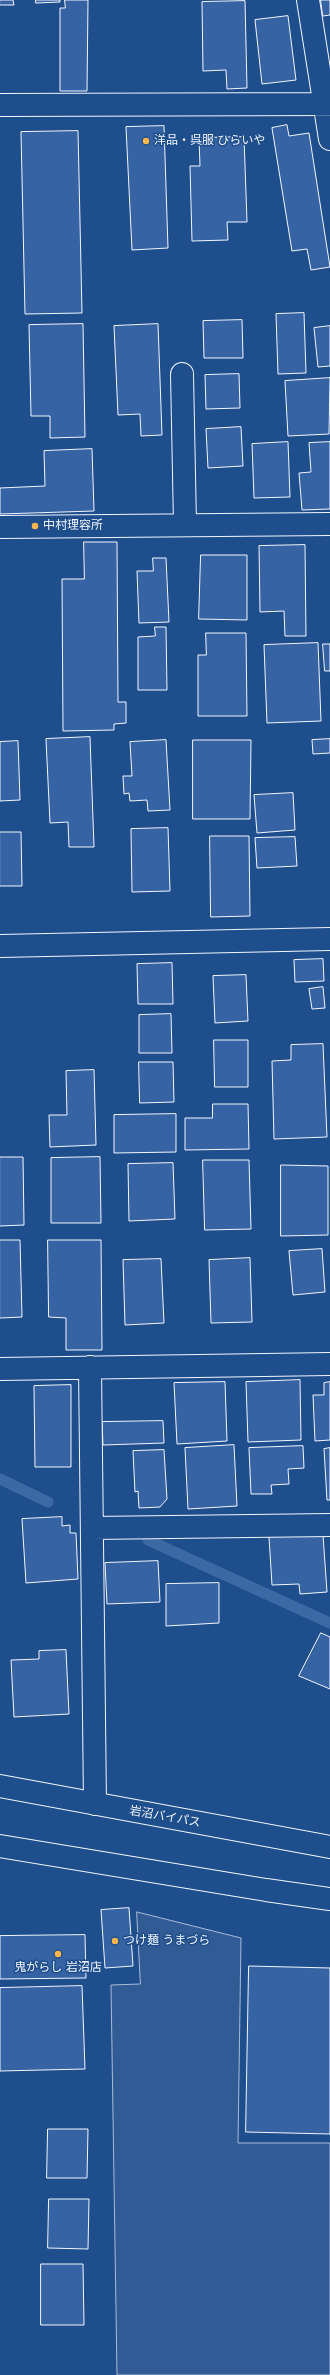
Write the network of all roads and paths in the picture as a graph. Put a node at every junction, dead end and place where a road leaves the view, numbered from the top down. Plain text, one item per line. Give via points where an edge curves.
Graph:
1 (308, 0) edge
2 (327, 104) edge
3 (0, 105) edge
4 (330, 139) edge
5 (182, 374) dead end
6 (330, 524) edge
7 (185, 525) junction
8 (0, 527) edge
9 (330, 939) edge
10 (0, 946) edge
11 (330, 1364) edge
12 (90, 1367) junction
13 (0, 1369) edge
14 (330, 1525) edge
15 (92, 1528) junction
16 (0, 1786) edge
17 (95, 1804) junction
18 (0, 1846) edge
19 (330, 1847) edge
20 (330, 1899) edge

1 - 2 main road
2 - 3 main road
2 - 4 main road
5 - 7 main road
6 - 7 main road
7 - 8 main road
9 - 10 main road
11 - 12 main road
12 - 13 main road
12 - 15 main road
14 - 15 main road
15 - 17 main road
16 - 17 main road, 岩沼バイパス
17 - 19 main road, 岩沼バイパス
18 - 20 main road

